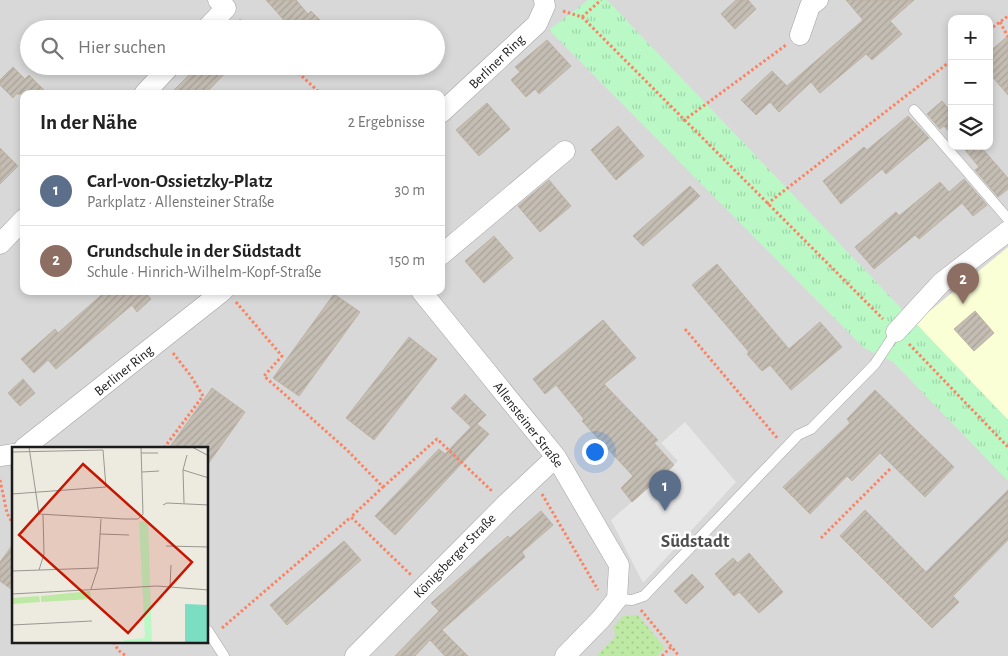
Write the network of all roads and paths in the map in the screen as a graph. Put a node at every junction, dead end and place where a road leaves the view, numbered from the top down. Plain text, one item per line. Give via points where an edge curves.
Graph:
1 (218, 0) edge
2 (601, 0) edge
3 (818, 0) edge
4 (545, 3) edge
5 (1008, 16) edge
6 (582, 17) junction
7 (215, 20) edge
8 (1000, 22) junction
9 (993, 27) edge
10 (800, 35) joint
11 (1008, 37) edge
12 (948, 63) edge
13 (162, 75) edge
14 (301, 75) edge
15 (148, 90) edge
16 (317, 90) edge
17 (445, 109) edge
18 (914, 110) dead end
19 (684, 121) junction
20 (565, 151) dead end
21 (767, 204) junction
22 (1008, 219) edge
23 (20, 223) edge
24 (1008, 231) edge
25 (0, 244) edge
26 (445, 252) edge
27 (228, 295) edge
28 (423, 295) edge
29 (685, 329) dead end
30 (896, 332) junction
31 (162, 340) junction
32 (30, 447) edge
33 (165, 447) edge
34 (785, 448) junction
35 (1008, 448) edge
36 (556, 457) junction
37 (890, 470) dead end
38 (533, 478) junction
39 (0, 480) edge
40 (384, 487) junction
41 (506, 504) junction
42 (351, 517) junction
43 (12, 522) edge
44 (821, 538) dead end
45 (424, 588) junction
46 (619, 603) junction
47 (210, 634) edge
48 (115, 644) edge
49 (671, 647) junction
50 (126, 656) edge
51 (224, 656) edge
52 (355, 656) edge
53 (565, 656) edge
54 (662, 656) edge
55 (679, 656) edge

1 - 7 street via 226,8
2 - 6 path
3 - 10 street via 810,6
4 - 6 path
4 - 17 street, Berliner Ring via 537,24
5 - 8 path
6 - 19 path
8 - 9 path
8 - 11 path
10 - 19 path
12 - 21 path
13 - 15 street
14 - 16 path
18 - 22 lane
19 - 21 path
20 - 26 street
21 - 30 path
23 - 25 street
24 - 30 street via 941,282
27 - 31 street, Berliner Ring
27 - 40 path via 282,356 264,376
28 - 36 street, Allensteiner Straße
29 - 34 path
30 - 34 lane via 875,364 811,429 798,434
30 - 35 path
31 - 32 street, Berliner Ring
31 - 33 path via 203,396
34 - 46 lane via 644,596
36 - 38 street, Königsberger Straße
36 - 46 street, Allensteiner Straße via 619,566
37 - 44 path
38 - 41 street, Königsberger Straße
38 - 46 path
39 - 43 path
40 - 41 path via 437,439
40 - 42 path
41 - 45 street, Königsberger Straße
42 - 45 path
42 - 47 path
45 - 52 street, Königsberger Straße
46 - 49 path
46 - 53 street
47 - 51 lane
48 - 50 path
49 - 54 path
49 - 55 path

